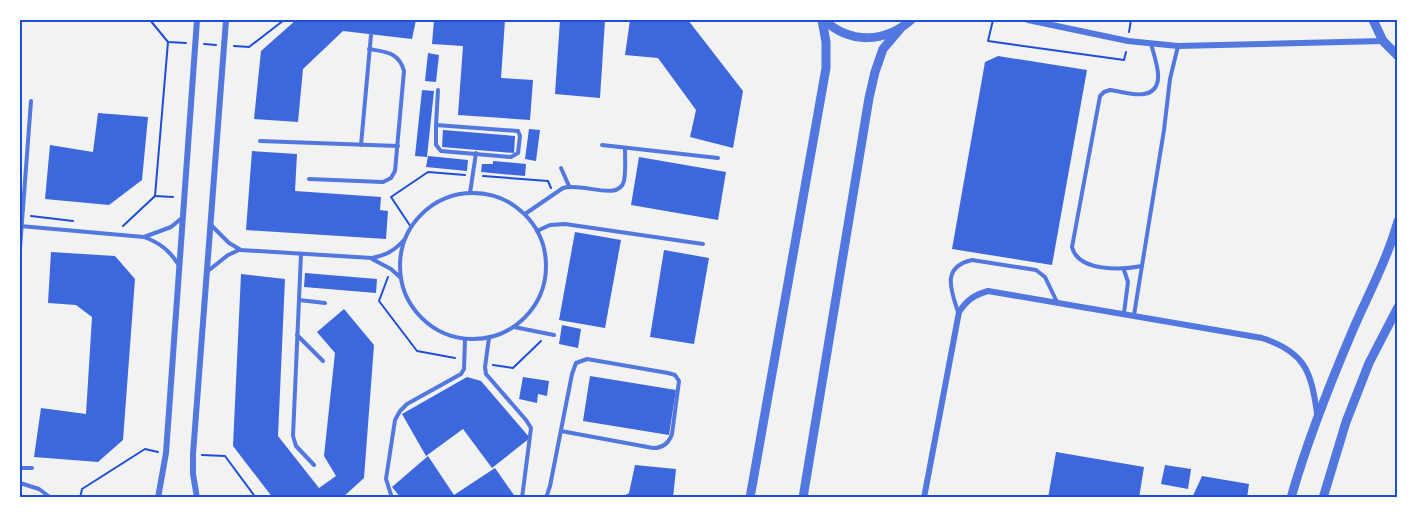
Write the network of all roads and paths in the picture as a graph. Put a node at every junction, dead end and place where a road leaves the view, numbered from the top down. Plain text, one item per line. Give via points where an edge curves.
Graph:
1 (197, 20) edge
2 (226, 20) edge
3 (823, 20) edge
4 (911, 20) edge
5 (993, 20) edge
6 (1028, 20) edge
7 (1131, 20) edge
8 (1373, 20) edge
9 (900, 29) junction
10 (370, 35) dead end
11 (1128, 41) junction
12 (1383, 41) junction
13 (168, 42) dead end
14 (1151, 43) junction
15 (1178, 46) junction
16 (369, 50) junction
17 (1398, 56) edge
18 (438, 90) dead end
19 (31, 101) dead end
20 (436, 125) junction
21 (260, 141) dead end
22 (361, 145) junction
23 (602, 145) dead end
24 (398, 146) junction
25 (625, 148) junction
26 (476, 153) junction
27 (718, 158) dead end
28 (561, 168) dead end
29 (309, 179) dead end
30 (569, 186) junction
31 (470, 193) junction
32 (525, 214) junction
33 (22, 215) junction
34 (182, 218) junction
35 (78, 221) dead end
36 (1398, 221) edge
37 (211, 224) junction
38 (20, 226) edge
39 (123, 226) dead end
40 (537, 231) junction
41 (144, 237) junction
42 (405, 240) junction
43 (703, 244) dead end
44 (20, 248) edge
45 (240, 250) junction
46 (301, 254) junction
47 (372, 258) junction
48 (179, 265) junction
49 (1142, 266) junction
50 (391, 269) junction
51 (1124, 270) junction
52 (207, 271) junction
53 (401, 278) junction
54 (299, 300) junction
55 (1057, 302) junction
56 (325, 303) dead end
57 (1398, 307) edge
58 (959, 312) junction
59 (1124, 313) junction
60 (1134, 315) junction
61 (514, 327) junction
62 (551, 334) joint
63 (297, 335) junction
64 (489, 338) junction
65 (465, 339) junction
66 (465, 360) junction
67 (323, 362) dead end
68 (485, 363) junction
69 (1318, 417) junction
70 (561, 430) junction
71 (314, 465) dead end
72 (20, 468) edge
73 (32, 468) dead end
74 (20, 483) edge
75 (51, 498) edge
76 (158, 498) edge
77 (197, 498) edge
78 (392, 498) edge
79 (522, 498) edge
80 (546, 498) edge
81 (750, 498) edge
82 (802, 498) edge
83 (924, 498) edge
84 (1291, 498) edge
85 (1323, 498) edge

1 - 34 street
2 - 37 street
3 - 9 street via 860,38 888,35
3 - 81 street via 826,68
4 - 9 street
5 - 11 path via 988,41 1124,60
6 - 11 street
7 - 11 path
8 - 12 street
9 - 82 street via 883,49 869,98
10 - 16 lane
11 - 14 street
12 - 15 street
12 - 17 street
13 - 39 path via 155,196
14 - 15 street
14 - 51 lane via 1158,73 1153,90 1145,94 1110,90 1100,96 1073,240 1074,253 1083,262
15 - 49 lane
16 - 22 lane
16 - 24 lane via 389,52 402,63
18 - 20 lane
19 - 33 lane
20 - 26 lane via 438,149
20 - 26 lane via 520,133 515,156
21 - 22 lane
22 - 24 lane
23 - 25 lane
24 - 29 lane via 395,171 383,182
25 - 27 lane
25 - 30 lane via 623,183 619,189 612,192
26 - 31 lane
28 - 30 lane
30 - 32 lane
31 - 32 lane via 500,198
31 - 42 lane via 447,198 427,209
32 - 40 lane
33 - 35 path
33 - 38 lane
34 - 41 lane
34 - 48 street
36 - 69 street
37 - 45 lane
37 - 52 street
38 - 41 lane
38 - 44 lane
40 - 43 lane via 565,224
40 - 61 lane via 544,247 544,283 533,308
41 - 48 lane via 164,247
42 - 47 lane via 396,249
42 - 53 lane via 400,258
45 - 46 lane
45 - 52 lane
46 - 47 lane
46 - 54 lane
47 - 50 lane
48 - 76 street via 166,453
49 - 51 lane
49 - 60 lane
50 - 53 lane
50 - 66 path via 379,301 417,351
51 - 59 lane via 1128,282
52 - 77 street via 193,454
53 - 65 lane via 406,296 430,326
54 - 56 lane
54 - 63 lane
55 - 58 street via 988,291 976,294
55 - 58 lane via 1045,277 1036,270 972,260 957,267 950,282
55 - 59 street
57 - 85 street via 1369,363
58 - 83 street
59 - 60 street
60 - 69 street via 1278,343 1304,366 1312,381
61 - 62 lane
61 - 64 lane
62 - 68 path via 513,368
63 - 67 lane
63 - 71 lane via 293,436 296,447
64 - 65 lane
64 - 68 lane
65 - 66 lane
66 - 78 lane via 461,374 406,404 395,420 386,479
68 - 79 lane via 486,374 531,429
69 - 84 street
70 - 70 lane via 573,368 581,360 675,375 680,385 672,434 666,445 653,448
70 - 80 lane
72 - 73 lane
74 - 75 lane

